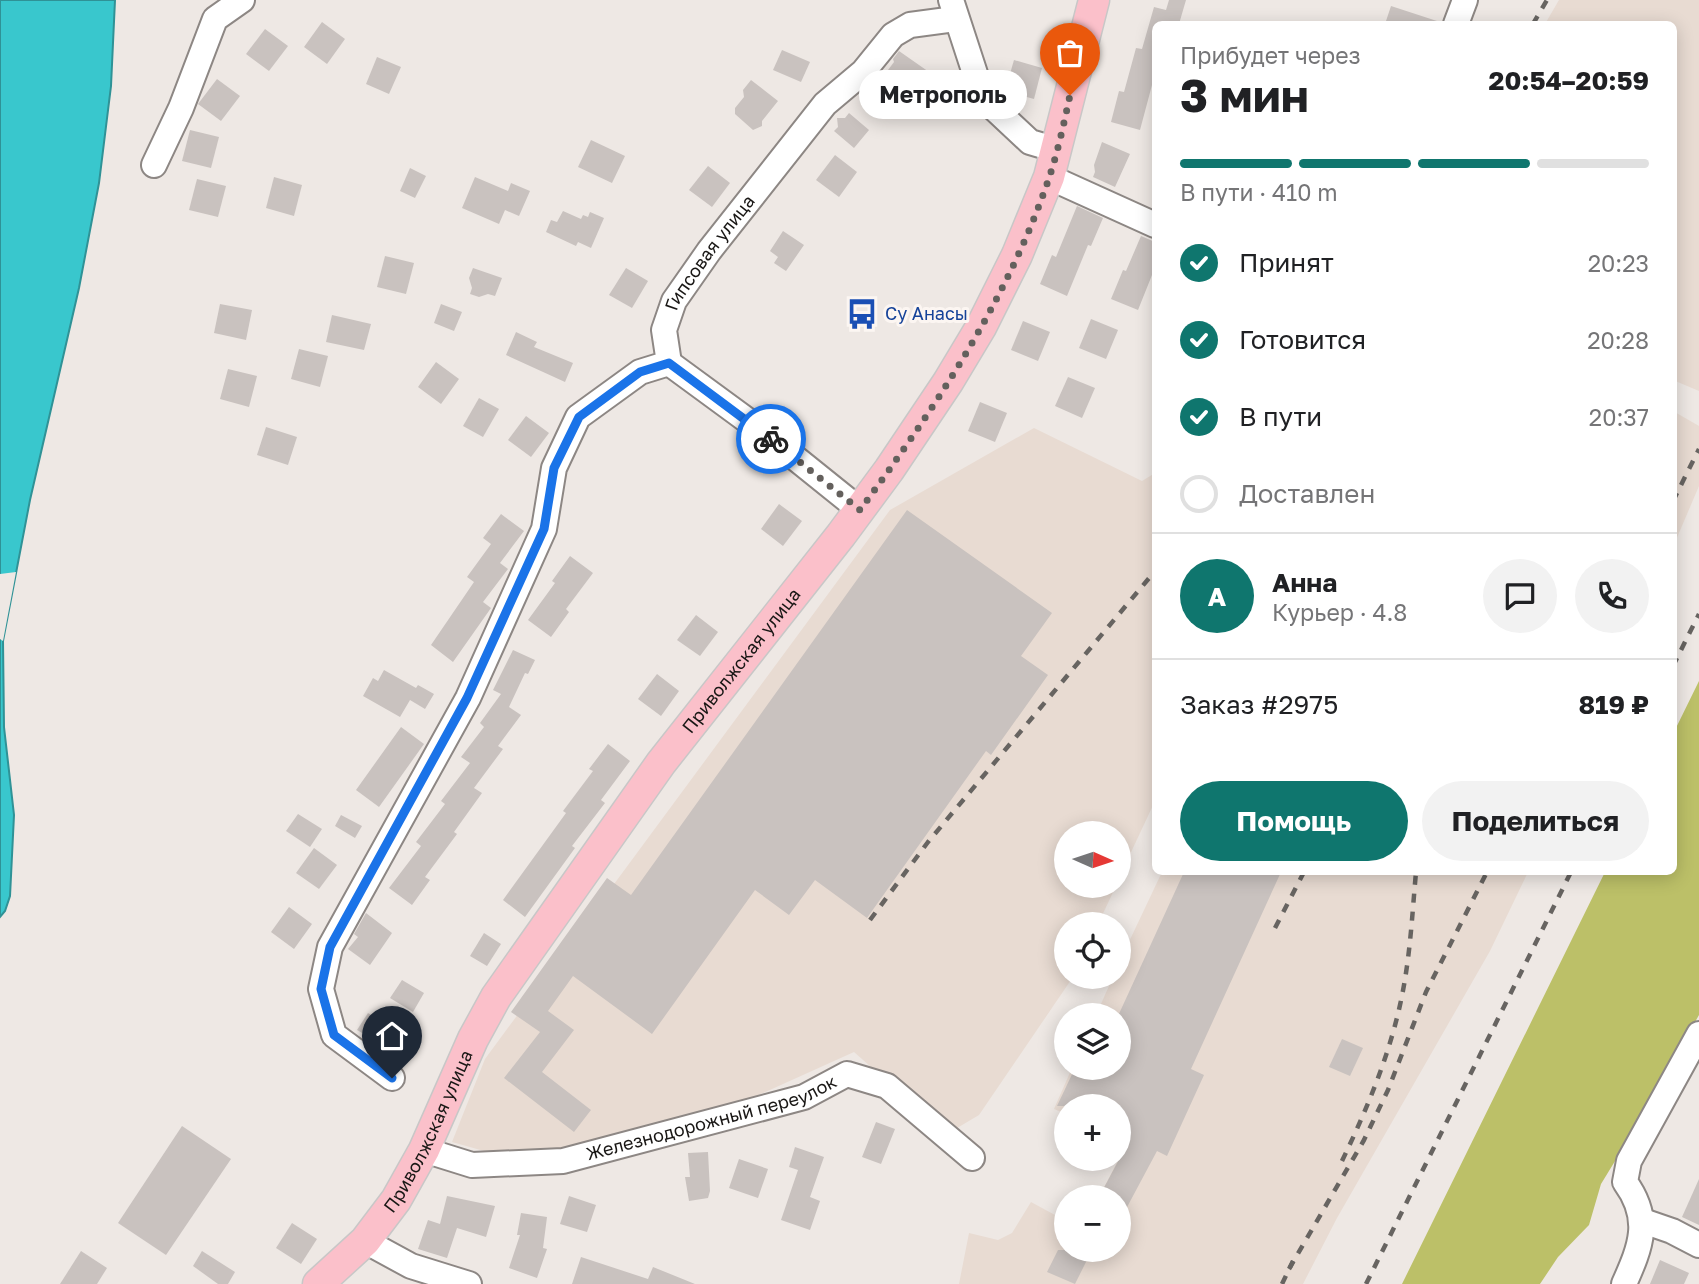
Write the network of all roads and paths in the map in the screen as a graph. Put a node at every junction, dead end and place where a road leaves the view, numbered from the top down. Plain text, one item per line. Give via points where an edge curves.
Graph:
1 (242, 0) edge
2 (1094, 0) edge
3 (1465, 0) edge
4 (953, 9) edge
5 (1457, 21) edge
6 (1053, 163) junction
7 (154, 165) dead end
8 (1152, 223) edge
9 (669, 363) junction
10 (860, 510) junction
11 (1699, 1034) edge
12 (392, 1078) dead end
13 (424, 1150) junction
14 (972, 1158) dead end
15 (1643, 1221) junction
16 (365, 1241) junction
17 (1699, 1245) edge
18 (318, 1284) edge
19 (468, 1284) edge
20 (1624, 1284) edge

1 - 7 street via 215,19
2 - 6 main road, Приволжская улица
3 - 5 street
4 - 6 street via 983,98
4 - 9 street, Гипсовая улица via 892,35 863,72 825,104 674,301 664,330
6 - 8 street
6 - 10 main road, Приволжская улица via 1017,255 981,327
9 - 10 street
9 - 12 street via 640,372 579,417 554,468 544,529 467,698 330,947 321,989 334,1035
10 - 13 main road, Приволжская улица via 661,763 496,997
11 - 15 street via 1629,1161 1625,1182 1638,1199
13 - 14 street, Железнодорожный переулок via 472,1165 563,1161 804,1097 848,1074 887,1086
13 - 16 main road, Приволжская улица via 396,1200
15 - 17 street
15 - 20 street via 1639,1250
16 - 18 main road, Приволжская улица
16 - 19 street via 411,1266

